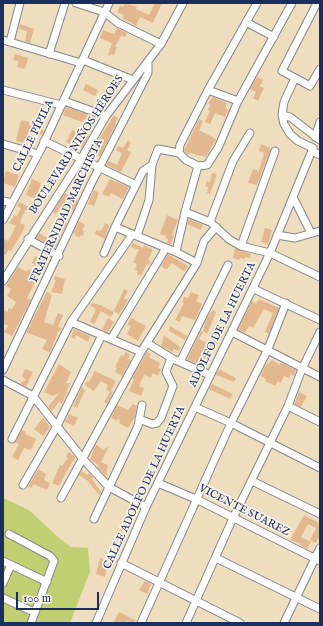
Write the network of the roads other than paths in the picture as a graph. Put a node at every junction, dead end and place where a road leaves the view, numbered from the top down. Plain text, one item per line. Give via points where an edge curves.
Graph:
1 (20, 3) edge
2 (65, 3) edge
3 (76, 3) edge
4 (109, 3) edge
5 (183, 3) edge
6 (257, 3) edge
7 (292, 3) edge
8 (317, 3) edge
9 (104, 12) junction
10 (246, 22) junction
11 (274, 38) junction
12 (6, 41) edge
13 (161, 44) junction
14 (49, 54) junction
15 (82, 62) junction
16 (148, 62) junction
17 (320, 69) edge
18 (295, 78) junction
19 (133, 80) junction
20 (3, 90) edge
21 (208, 90) junction
22 (238, 101) junction
23 (62, 103) junction
24 (106, 116) junction
25 (282, 116) junction
26 (320, 122) edge
27 (250, 133) dead end
28 (318, 139) edge
29 (44, 142) junction
30 (3, 144) edge
31 (275, 151) dead end
32 (312, 151) junction
33 (179, 153) junction
34 (38, 154) junction
35 (320, 155) edge
36 (81, 159) junction
37 (152, 165) junction
38 (198, 166) junction
39 (99, 169) junction
40 (136, 185) junction
41 (293, 197) junction
42 (3, 201) edge
43 (12, 203) junction
44 (185, 212) junction
45 (3, 220) edge
46 (213, 225) junction
47 (115, 227) junction
48 (320, 231) edge
49 (311, 234) junction
50 (135, 235) junction
51 (277, 235) junction
52 (28, 240) junction
53 (241, 246) junction
54 (166, 248) junction
55 (176, 252) junction
56 (104, 253) dead end
57 (270, 253) junction
58 (59, 256) junction
59 (196, 263) junction
60 (228, 265) dead end
61 (320, 277) edge
62 (3, 281) edge
63 (254, 289) junction
64 (286, 303) junction
65 (320, 320) edge
66 (70, 322) junction
67 (232, 332) junction
68 (320, 332) edge
69 (102, 335) junction
70 (111, 339) junction
71 (147, 343) junction
72 (268, 349) junction
73 (141, 352) junction
74 (171, 358) junction
75 (180, 362) junction
76 (302, 369) junction
77 (3, 370) edge
78 (210, 375) junction
79 (320, 378) edge
80 (3, 380) edge
81 (33, 396) junction
82 (142, 405) dead end
83 (194, 406) junction
84 (288, 406) junction
85 (139, 419) junction
86 (320, 422) edge
87 (231, 423) junction
88 (57, 426) junction
89 (12, 439) dead end
90 (269, 443) junction
91 (83, 459) junction
92 (320, 468) edge
93 (252, 480) junction
94 (158, 483) junction
95 (23, 485) dead end
96 (109, 487) junction
97 (61, 498) dead end
98 (198, 500) junction
99 (146, 507) junction
100 (320, 514) edge
101 (233, 518) junction
102 (94, 519) dead end
103 (9, 534) dead end
104 (320, 548) edge
105 (216, 558) junction
106 (317, 560) edge
107 (3, 561) edge
108 (121, 563) junction
109 (11, 565) junction
110 (46, 582) junction
111 (3, 583) edge
112 (159, 583) junction
113 (297, 596) junction
114 (3, 598) edge
115 (197, 601) junction
116 (320, 609) edge
117 (34, 612) junction
118 (31, 623) edge
119 (96, 623) edge
120 (141, 623) edge
121 (186, 623) edge
122 (240, 623) edge
123 (284, 623) edge

1 - 12 street
2 - 14 street
3 - 9 street
4 - 9 street, CALLE PÍPILA
5 - 13 street, BOULEVARD NIÑOS HÉROES
6 - 10 street
7 - 11 street
8 - 18 street via 282,71
9 - 13 street via 118,23
9 - 15 street, CALLE PÍPILA
10 - 11 street
10 - 21 street
11 - 22 street
12 - 14 street
13 - 16 street, BOULEVARD NIÑOS HÉROES
14 - 15 street
15 - 19 street
15 - 23 street, CALLE PÍPILA
16 - 19 street, BOULEVARD NIÑOS HÉROES
16 - 39 street, FRATERNIDAD MARCHISTA via 148,73
17 - 18 street via 310,86
18 - 25 street via 284,102
19 - 24 street, BOULEVARD NIÑOS HÉROES
20 - 23 street
21 - 22 street
21 - 33 street via 191,121
22 - 38 street via 218,148 207,165
23 - 24 street
23 - 29 street, CALLE PÍPILA
24 - 36 street, BOULEVARD NIÑOS HÉROES
25 - 28 street via 290,117
25 - 32 street via 290,134 313,148
26 - 28 street
27 - 46 street via 233,161
29 - 34 street, CALLE PÍPILA
29 - 36 street
30 - 34 street
31 - 53 street
32 - 35 street
32 - 41 street, ADOLFO DE LA HUERTA
33 - 37 street via 158,149
33 - 38 street
34 - 43 street, CALLE PÍPILA
36 - 39 street
36 - 52 street, BOULEVARD NIÑOS HÉROES
37 - 40 street via 143,170
37 - 50 street via 149,200
38 - 44 street
39 - 40 street
39 - 58 street, FRATERNIDAD MARCHISTA
40 - 47 street
41 - 49 street
41 - 51 street, ADOLFO DE LA HUERTA
42 - 43 street
43 - 45 street, CALLE PÍPILA
44 - 46 street
44 - 55 street
46 - 53 street
46 - 59 street
47 - 50 street
47 - 56 street
48 - 49 street
49 - 51 street via 290,239
50 - 54 street
50 - 66 street
51 - 57 street, ADOLFO DE LA HUERTA
52 - 58 street
52 - 62 street, BOULEVARD NIÑOS HÉROES
53 - 57 street
54 - 55 street
54 - 70 street
55 - 59 street
57 - 61 street
57 - 63 street, ADOLFO DE LA HUERTA
58 - 77 street, FRATERNIDAD MARCHISTA
59 - 71 street
60 - 75 street
63 - 64 street
63 - 67 street, ADOLFO DE LA HUERTA
64 - 65 street
64 - 72 street
66 - 69 street
66 - 81 street
67 - 72 street
67 - 78 street, ADOLFO DE LA HUERTA
68 - 76 street
69 - 70 street
69 - 88 street
70 - 73 street
71 - 73 street
71 - 74 street
72 - 76 street
72 - 87 street
73 - 91 street
74 - 75 street
74 - 85 street via 166,372 173,386 161,418 152,424
75 - 78 street
76 - 79 street
76 - 84 street
78 - 83 street, ADOLFO DE LA HUERTA
80 - 81 street
81 - 88 street
81 - 89 street
82 - 85 street
83 - 87 street
83 - 94 street, CALLE ADOLFO DE LA HUERTA
84 - 86 street
84 - 90 street
85 - 96 street
87 - 90 street
87 - 98 street
88 - 91 street
88 - 95 street
90 - 92 street
90 - 93 street
91 - 96 street
91 - 97 street
93 - 100 street
93 - 101 street
94 - 98 street, VICENTE SUAREZ
94 - 99 street, CALLE ADOLFO DE LA HUERTA
96 - 99 street
96 - 102 street
98 - 101 street, VICENTE SUAREZ
98 - 112 street
99 - 108 street, CALLE ADOLFO DE LA HUERTA
101 - 105 street
101 - 106 street, VICENTE SUAREZ
103 - 110 street via 50,556 54,561
104 - 106 street
105 - 113 street
105 - 115 street
106 - 113 street
107 - 109 street
108 - 112 street
108 - 119 street, CALLE ADOLFO DE LA HUERTA
109 - 110 street
109 - 111 street
110 - 117 street
112 - 115 street
112 - 120 street
113 - 116 street
113 - 123 street
114 - 117 street
115 - 121 street
115 - 122 street
117 - 118 street

